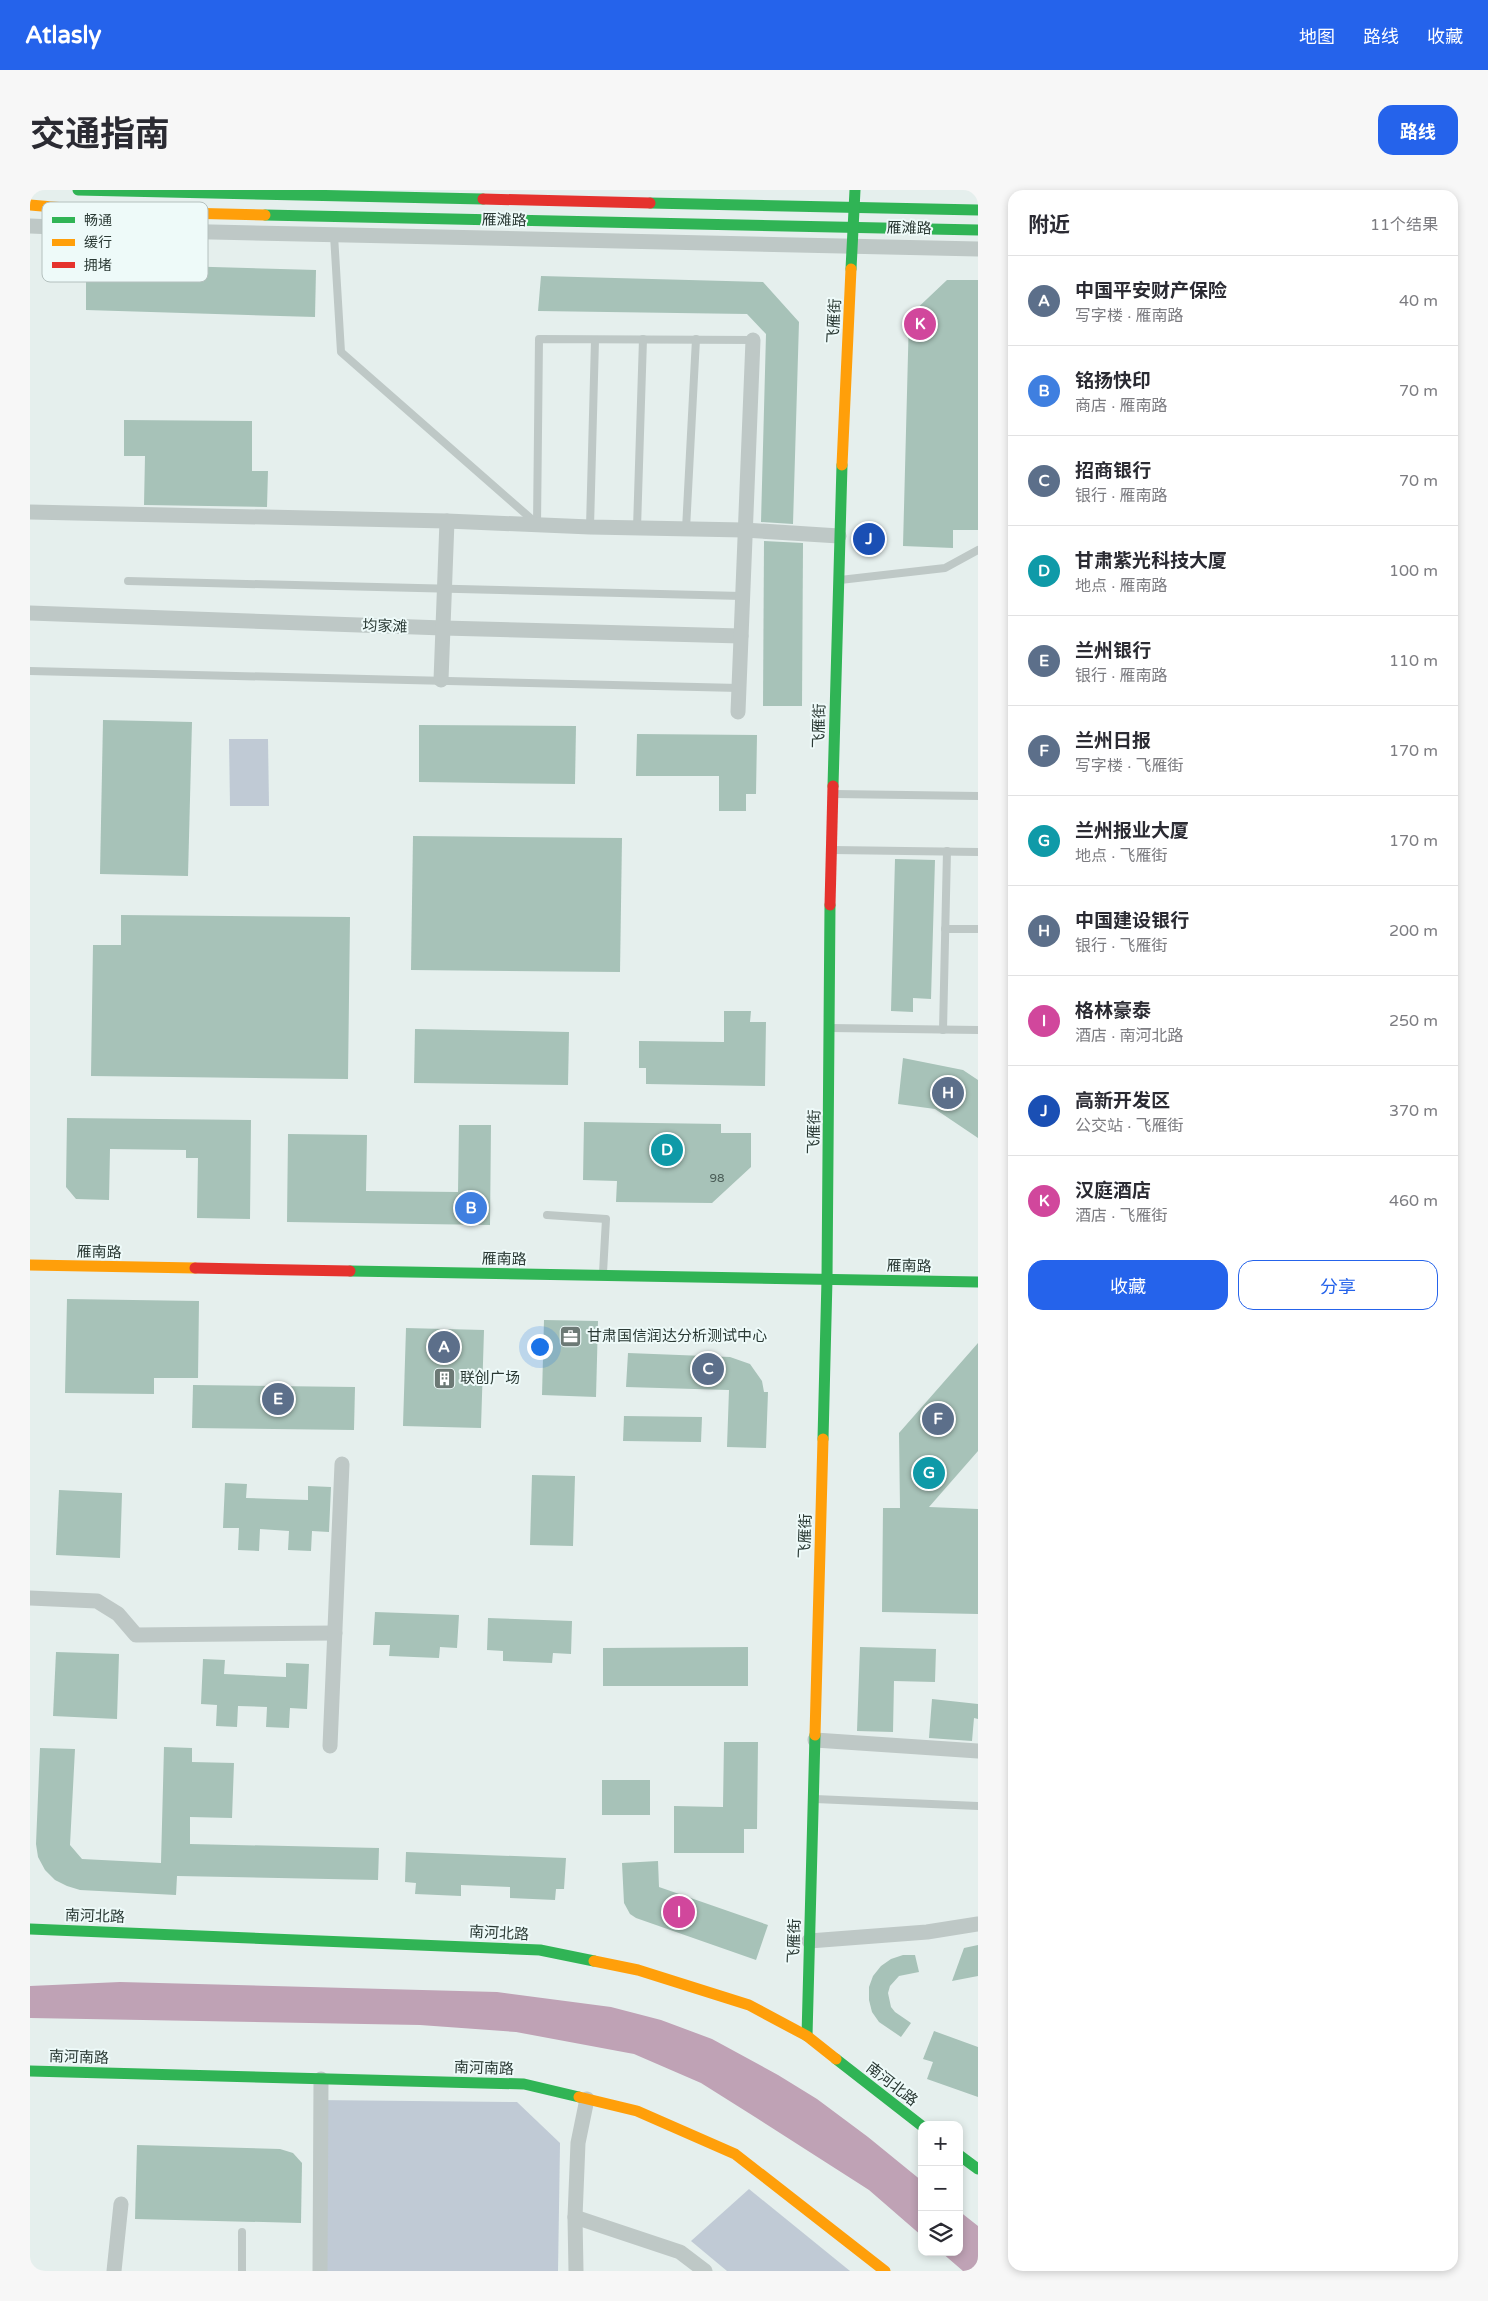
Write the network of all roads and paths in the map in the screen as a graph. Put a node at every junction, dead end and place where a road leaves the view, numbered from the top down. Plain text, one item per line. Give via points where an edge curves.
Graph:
1 (78, 190) edge
2 (856, 190) edge
3 (854, 208) junction
4 (978, 210) edge
5 (208, 213) edge
6 (852, 227) junction
7 (978, 230) edge
8 (208, 231) edge
9 (334, 235) junction
10 (853, 246) junction
11 (978, 249) edge
12 (643, 339) junction
13 (696, 339) junction
14 (595, 340) junction
15 (753, 340) joint
16 (30, 512) edge
17 (447, 521) junction
18 (537, 525) junction
19 (590, 528) junction
20 (637, 528) junction
21 (686, 529) junction
22 (744, 530) junction
23 (839, 536) junction
24 (978, 550) edge
25 (838, 580) junction
26 (128, 581) dead end
27 (444, 588) junction
28 (742, 596) junction
29 (30, 613) edge
30 (443, 628) junction
31 (741, 636) junction
32 (30, 671) edge
33 (441, 680) junction
34 (739, 688) junction
35 (738, 712) dead end
36 (833, 794) junction
37 (978, 796) edge
38 (832, 850) junction
39 (947, 851) junction
40 (978, 852) edge
41 (945, 929) junction
42 (978, 929) edge
43 (830, 1028) junction
44 (943, 1030) junction
45 (978, 1030) edge
46 (547, 1215) dead end
47 (30, 1265) edge
48 (602, 1276) junction
49 (827, 1279) junction
50 (978, 1282) edge
51 (342, 1464) dead end
52 (30, 1598) edge
53 (335, 1633) junction
54 (815, 1740) junction
55 (330, 1746) dead end
56 (978, 1751) edge
57 (813, 1799) junction
58 (978, 1806) edge
59 (978, 1924) edge
60 (30, 1929) edge
61 (809, 1940) junction
62 (807, 2036) junction
63 (30, 2071) edge
64 (321, 2079) junction
65 (587, 2099) junction
66 (918, 2123) edge
67 (963, 2158) edge
68 (978, 2169) edge
69 (121, 2204) dead end
70 (575, 2217) junction
71 (242, 2232) dead end
72 (114, 2271) edge
73 (242, 2271) edge
74 (320, 2271) edge
75 (576, 2271) edge
76 (705, 2271) edge
77 (884, 2271) edge

1 - 3 main road, 雁滩路
2 - 3 main road, 飞雁街
3 - 4 main road, 雁滩路
3 - 6 main road, 飞雁街
5 - 6 main road, 雁滩路
6 - 7 main road, 雁滩路
6 - 10 main road, 飞雁街
8 - 9 street, 雁滩路
9 - 10 street, 雁滩路
9 - 18 lane via 341,352
10 - 11 street, 雁滩路
10 - 23 main road, 飞雁街
12 - 13 lane
12 - 14 lane
12 - 20 lane
13 - 15 lane
13 - 21 lane
14 - 18 lane via 539,339
14 - 19 lane
15 - 22 street
16 - 17 street
17 - 18 street
17 - 27 street
18 - 19 street
19 - 20 street
20 - 21 street
21 - 22 street
22 - 23 street
22 - 28 street
23 - 25 main road, 飞雁街
24 - 25 lane via 945,568
25 - 36 main road, 飞雁街
26 - 27 lane
27 - 28 lane
27 - 30 street
28 - 31 street
29 - 30 street, 均家滩
30 - 31 street, 均家滩
30 - 33 street
31 - 34 street
32 - 33 lane
33 - 34 lane
34 - 35 street
36 - 37 lane
36 - 38 main road, 飞雁街
38 - 39 lane
38 - 43 main road, 飞雁街
39 - 40 lane
39 - 41 lane
41 - 42 lane
41 - 44 lane
43 - 44 lane
43 - 49 main road, 飞雁街
44 - 45 lane
46 - 48 lane via 606,1219
47 - 48 main road, 雁南路
48 - 49 main road, 雁南路
49 - 50 main road, 雁南路
49 - 54 main road, 飞雁街
51 - 53 street
52 - 53 street via 97,1601 118,1614 136,1635
53 - 55 street
54 - 56 street
54 - 57 main road, 飞雁街
57 - 58 lane
57 - 61 main road, 飞雁街
59 - 61 street via 927,1932
60 - 62 main road, 南河北路 via 540,1950 638,1970 749,2005
61 - 62 main road, 飞雁街
62 - 66 main road, 南河北路
63 - 64 main road, 南河南路
64 - 65 main road, 南河南路 via 524,2084
64 - 74 street
65 - 70 street via 578,2143
65 - 77 main road, 南河南路 via 638,2111 735,2154
67 - 68 main road
69 - 72 street
70 - 75 street
70 - 76 street via 680,2252
71 - 73 lane

